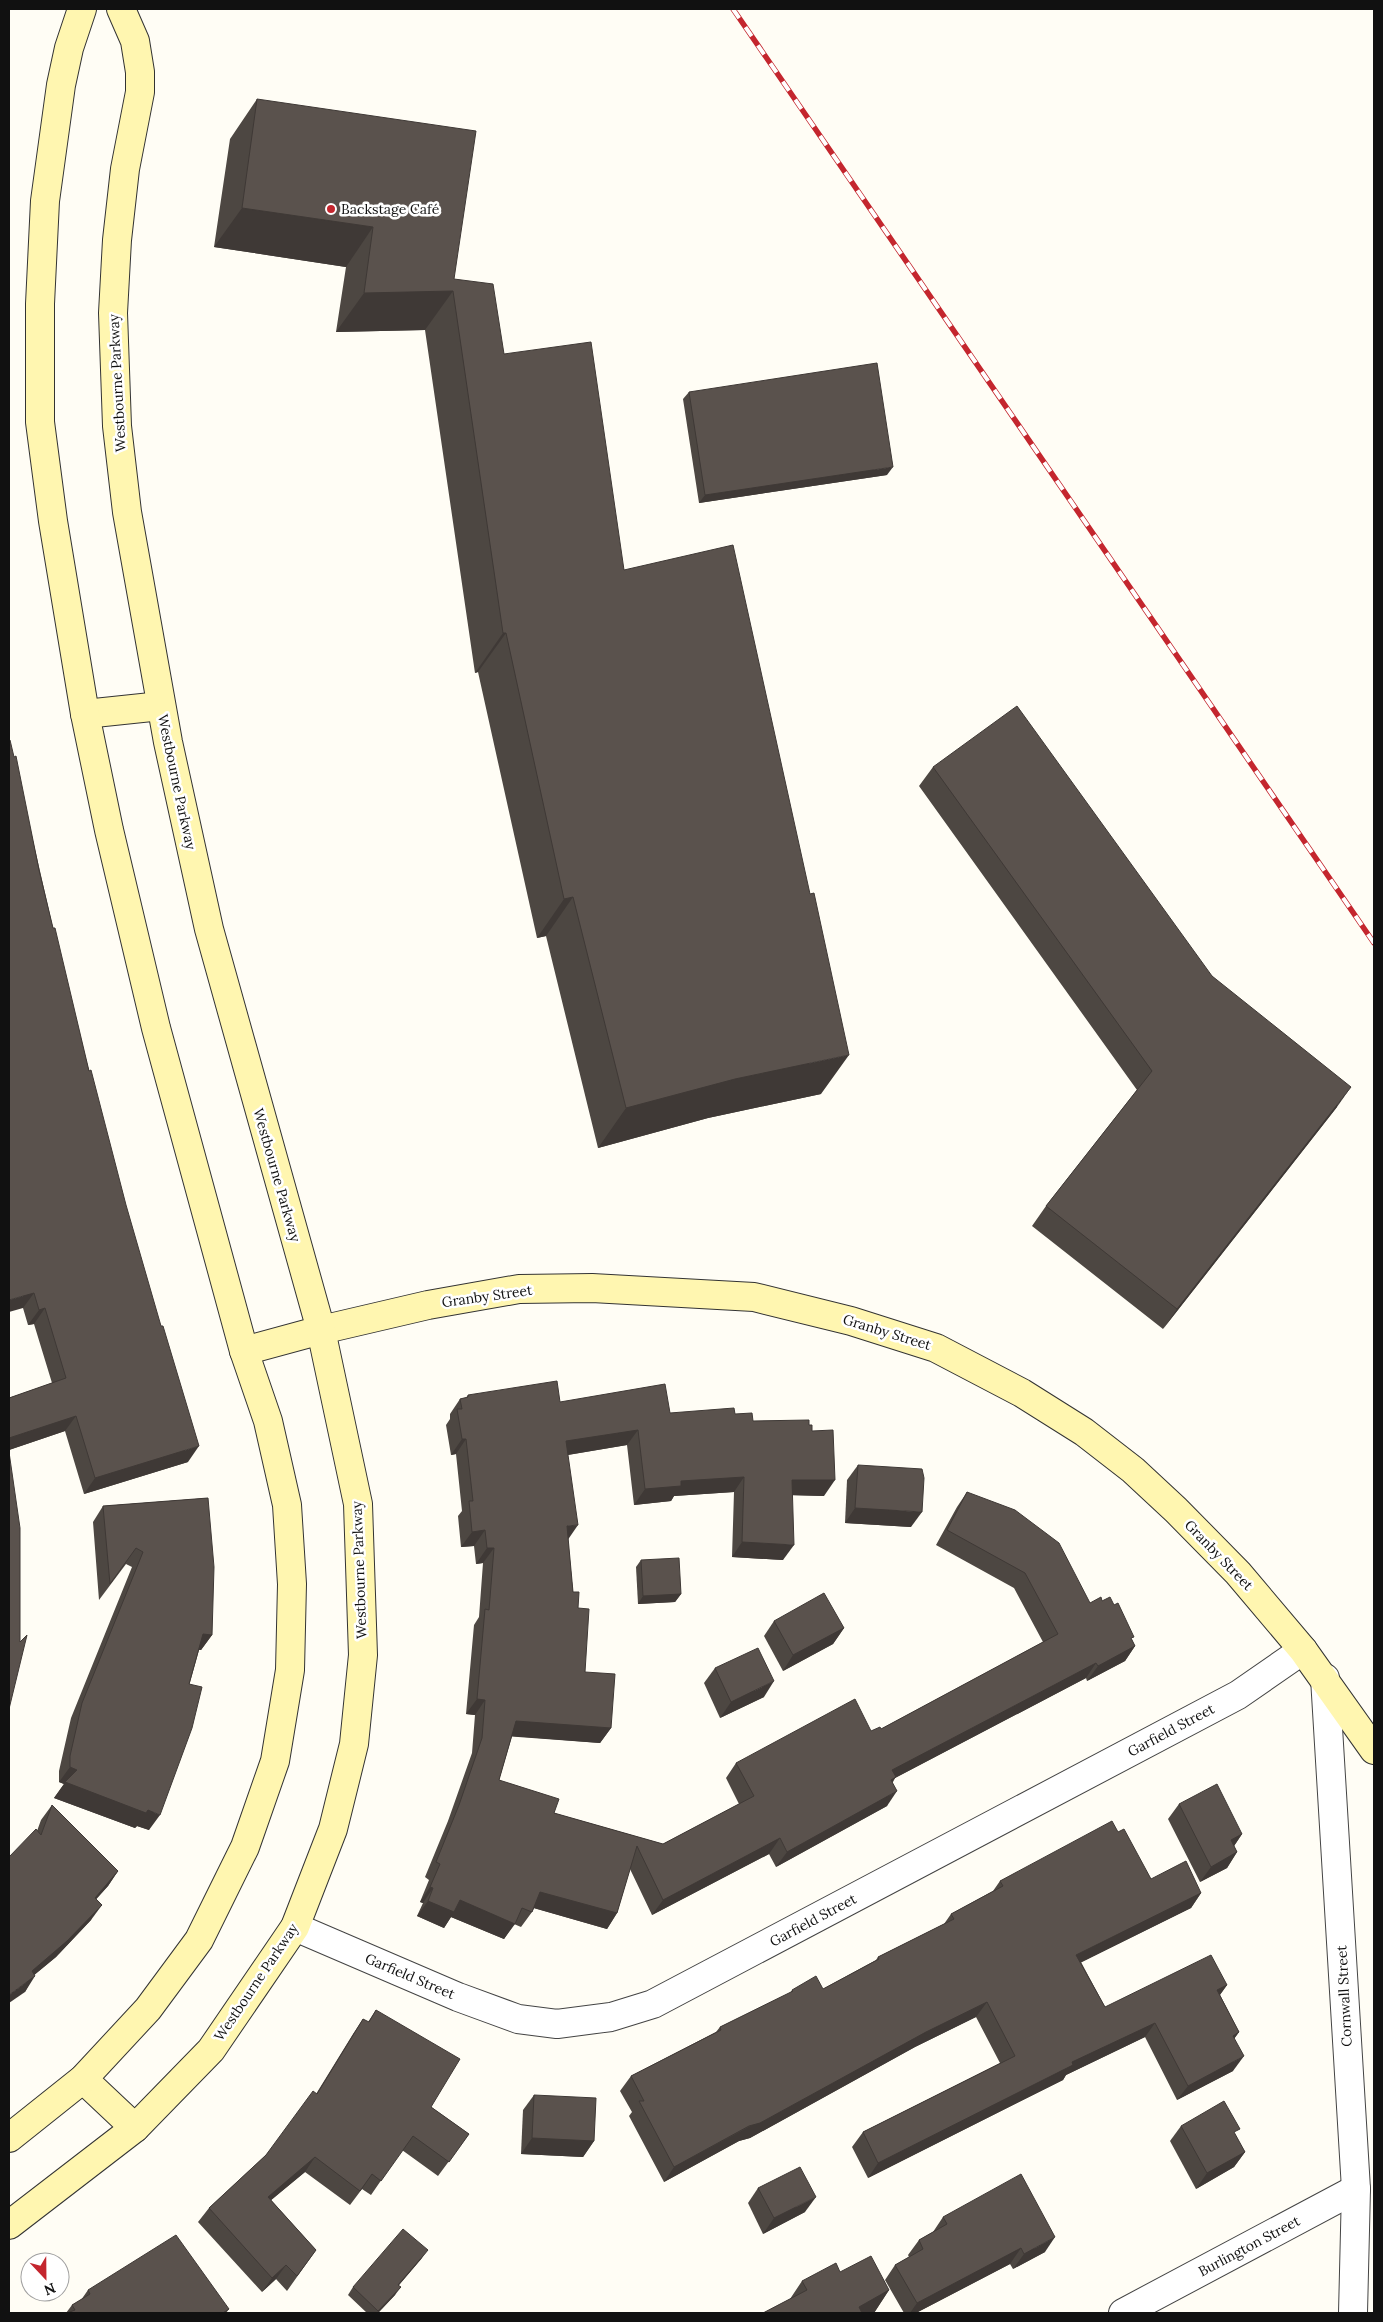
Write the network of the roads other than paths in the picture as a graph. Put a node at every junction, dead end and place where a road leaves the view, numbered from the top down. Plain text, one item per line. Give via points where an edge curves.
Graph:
1 (82, 9) edge
2 (121, 9) edge
3 (161, 706) junction
4 (85, 714) junction
5 (321, 1330) junction
6 (244, 1351) junction
7 (1303, 1650) junction
8 (1324, 1678) junction
9 (1374, 1750) edge
10 (295, 1926) junction
11 (83, 2079) junction
12 (135, 2128) junction
13 (9, 2138) edge
14 (1365, 2184) edge
15 (9, 2225) edge
16 (1123, 2313) edge
17 (1353, 2313) edge

1 - 4 main road via 61,85 44,201 40,422
2 - 3 main road, Westbourne Parkway via 135,41 140,92 125,169 117,240 114,313 117,426 127,512
3 - 4 main road
3 - 5 main road, Westbourne Parkway via 209,929
4 - 6 main road via 156,1028
5 - 6 main road, Granby Street
5 - 7 main road, Granby Street via 428,1305 519,1290 592,1288 754,1296 851,1321 936,1348 1022,1393 1084,1432 1133,1470 1238,1573
5 - 10 main road, Westbourne Parkway via 358,1504 363,1656 354,1744 336,1819
6 - 11 main road via 268,1421 287,1505 292,1584 290,1670 275,1761 245,1847 199,1940 148,2010
7 - 8 main road, Granby Street
7 - 10 street, Garfield Street via 1238,1694 653,2004 611,2018 557,2024 518,2019 458,1998
8 - 9 main road, Granby Street
8 - 14 street, Cornwall Street
10 - 12 main road, Westbourne Parkway via 211,2050
11 - 12 main road
11 - 13 main road
12 - 15 main road, Westbourne Parkway
14 - 16 street, Burlington Street
14 - 17 street, Cornwall Street

